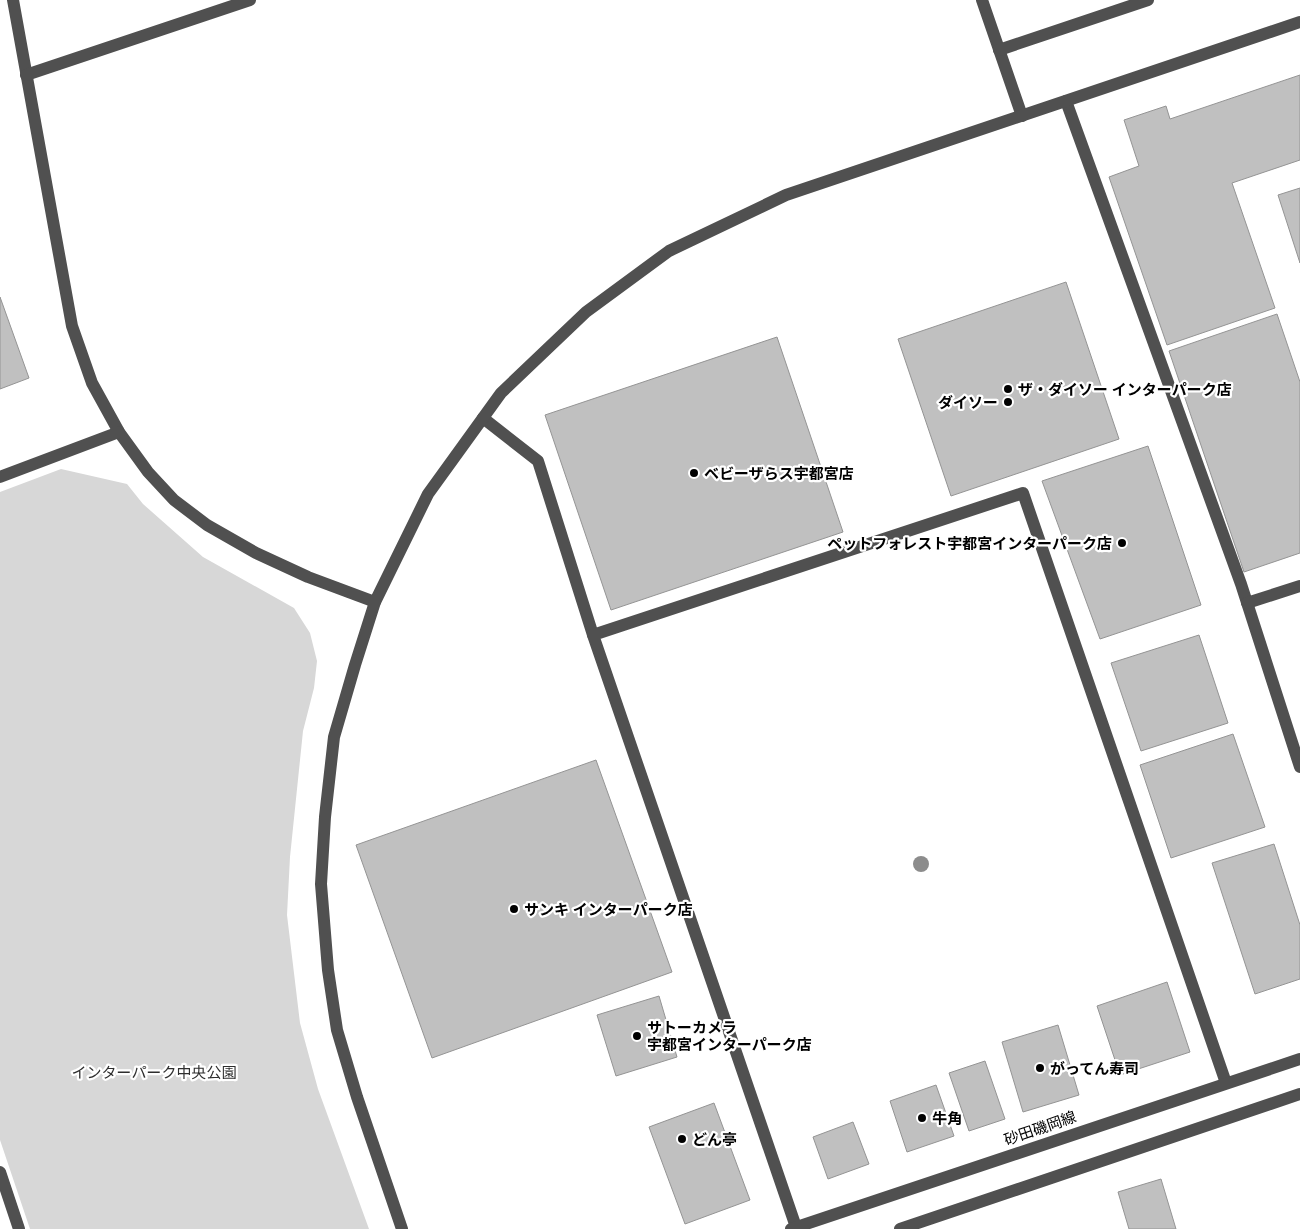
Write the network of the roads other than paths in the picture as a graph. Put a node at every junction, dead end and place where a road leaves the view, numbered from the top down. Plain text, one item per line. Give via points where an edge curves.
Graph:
1 (13, 0) edge
2 (250, 0) edge
3 (982, 0) edge
4 (1148, 0) edge
5 (1300, 22) edge
6 (999, 50) junction
7 (26, 75) junction
8 (1066, 101) junction
9 (1022, 116) junction
10 (483, 418) junction
11 (119, 432) junction
12 (0, 477) edge
13 (1300, 586) edge
14 (375, 602) junction
15 (1248, 603) junction
16 (592, 635) junction
17 (1300, 767) edge
18 (1300, 1059) edge
19 (1226, 1083) junction
20 (1300, 1094) edge
21 (0, 1172) edge
22 (794, 1228) edge
23 (19, 1229) edge
24 (402, 1229) edge
25 (900, 1229) edge

1 - 7 street
2 - 7 street
3 - 6 street
4 - 6 street
5 - 8 street
6 - 9 street
7 - 11 street via 72,326 92,383
8 - 9 street
8 - 15 street
9 - 10 street via 786,195 669,250 586,312 502,393
10 - 14 street via 428,494
10 - 16 street via 538,462
11 - 12 street
11 - 14 street via 148,472 174,500 206,525 308,577
13 - 15 street
14 - 24 street via 334,737 324,817 321,884 337,1030
15 - 17 street
16 - 19 street via 1023,494
16 - 22 street
18 - 19 street, 砂田磯岡線
19 - 22 street, 砂田磯岡線
20 - 25 street
21 - 23 street

